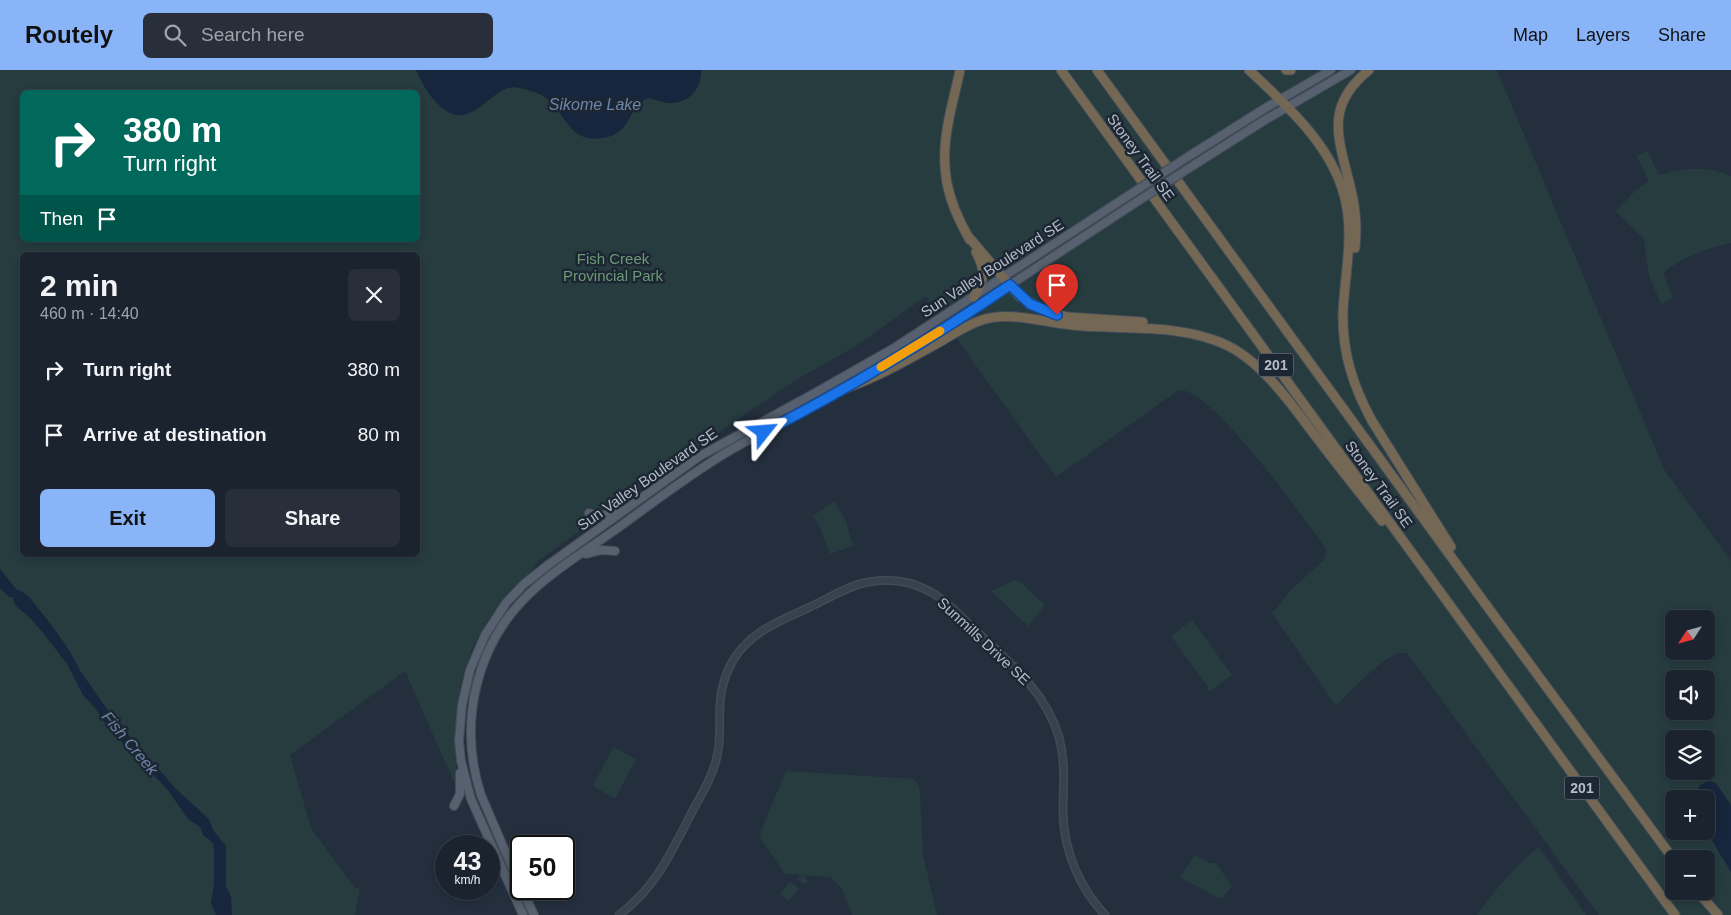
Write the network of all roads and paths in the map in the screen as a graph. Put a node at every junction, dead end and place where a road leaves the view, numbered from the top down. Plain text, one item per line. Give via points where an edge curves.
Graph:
1 (960, 70) edge
2 (1061, 70) edge
3 (1097, 70) edge
4 (1249, 70) edge
5 (1286, 70) edge
6 (1291, 70) edge
7 (1331, 70) edge
8 (1351, 70) edge
9 (1369, 70) edge
10 (1279, 100) junction
11 (1286, 107) junction
12 (967, 235) junction
13 (1003, 278) junction
14 (1010, 285) junction
15 (974, 297) junction
16 (1343, 324) junction
17 (1214, 340) junction
18 (843, 389) junction
19 (630, 506) junction
20 (589, 513) dead end
21 (615, 551) dead end
22 (575, 559) junction
23 (1492, 613) junction
24 (1490, 660) junction
25 (461, 761) junction
26 (454, 806) dead end
27 (1667, 850) edge
28 (510, 863) edge
29 (527, 900) edge
30 (1703, 900) edge
31 (1705, 900) edge
32 (523, 915) edge
33 (534, 915) edge
34 (619, 915) edge
35 (1105, 915) edge
36 (1674, 915) edge
37 (1714, 915) edge
38 (1718, 915) edge

1 - 12 highway via 947,126 944,168 951,203
2 - 24 highway, Stoney Trail SE / 201
3 - 23 highway, Stoney Trail SE / 201
4 - 10 highway
5 - 6 highway
7 - 10 main road, Sun Valley Boulevard SE
8 - 11 main road, Sun Valley Boulevard SE
9 - 16 highway via 1348,92 1338,122 1339,143 1356,223
10 - 11 highway
10 - 13 main road, Sun Valley Boulevard SE, bridge
11 - 14 main road, Sun Valley Boulevard SE, bridge
11 - 16 highway via 1326,154 1344,195 1350,237
12 - 13 highway
12 - 15 highway via 983,270
13 - 14 highway
13 - 15 main road, Sun Valley Boulevard SE
14 - 17 highway via 1026,302 1054,314 1163,324
14 - 18 main road, Sun Valley Boulevard SE
15 - 19 main road, Sun Valley Boulevard SE via 855,371 700,456
16 - 23 highway via 1348,365 1363,405
17 - 18 highway via 1165,329 1080,326 995,317 969,326 876,376
17 - 24 highway via 1250,361 1280,390
18 - 22 main road, Sun Valley Boulevard SE via 711,462
19 - 20 main road via 602,516
19 - 25 main road, Sun Valley Boulevard SE via 539,571 498,613 479,646 466,683 460,728
21 - 22 main road via 601,550
22 - 28 main road, Sun Valley Boulevard SE via 530,592 507,619 482,665 473,702 470,738 476,780
23 - 27 highway, Stoney Trail SE / 201
24 - 36 highway, Stoney Trail SE / 201
25 - 26 main road via 460,790
25 - 32 main road, Sun Valley Boulevard SE via 473,804
29 - 33 main road, Sun Valley Boulevard SE
30 - 37 highway
31 - 38 highway
34 - 35 street, Sunmills Drive SE via 656,879 708,782 719,750 722,685 733,661 744,647 772,626 852,587 887,580 914,584 944,601 1021,673 1039,696 1052,719 1061,746 1065,771 1063,822 1070,857 1083,886

